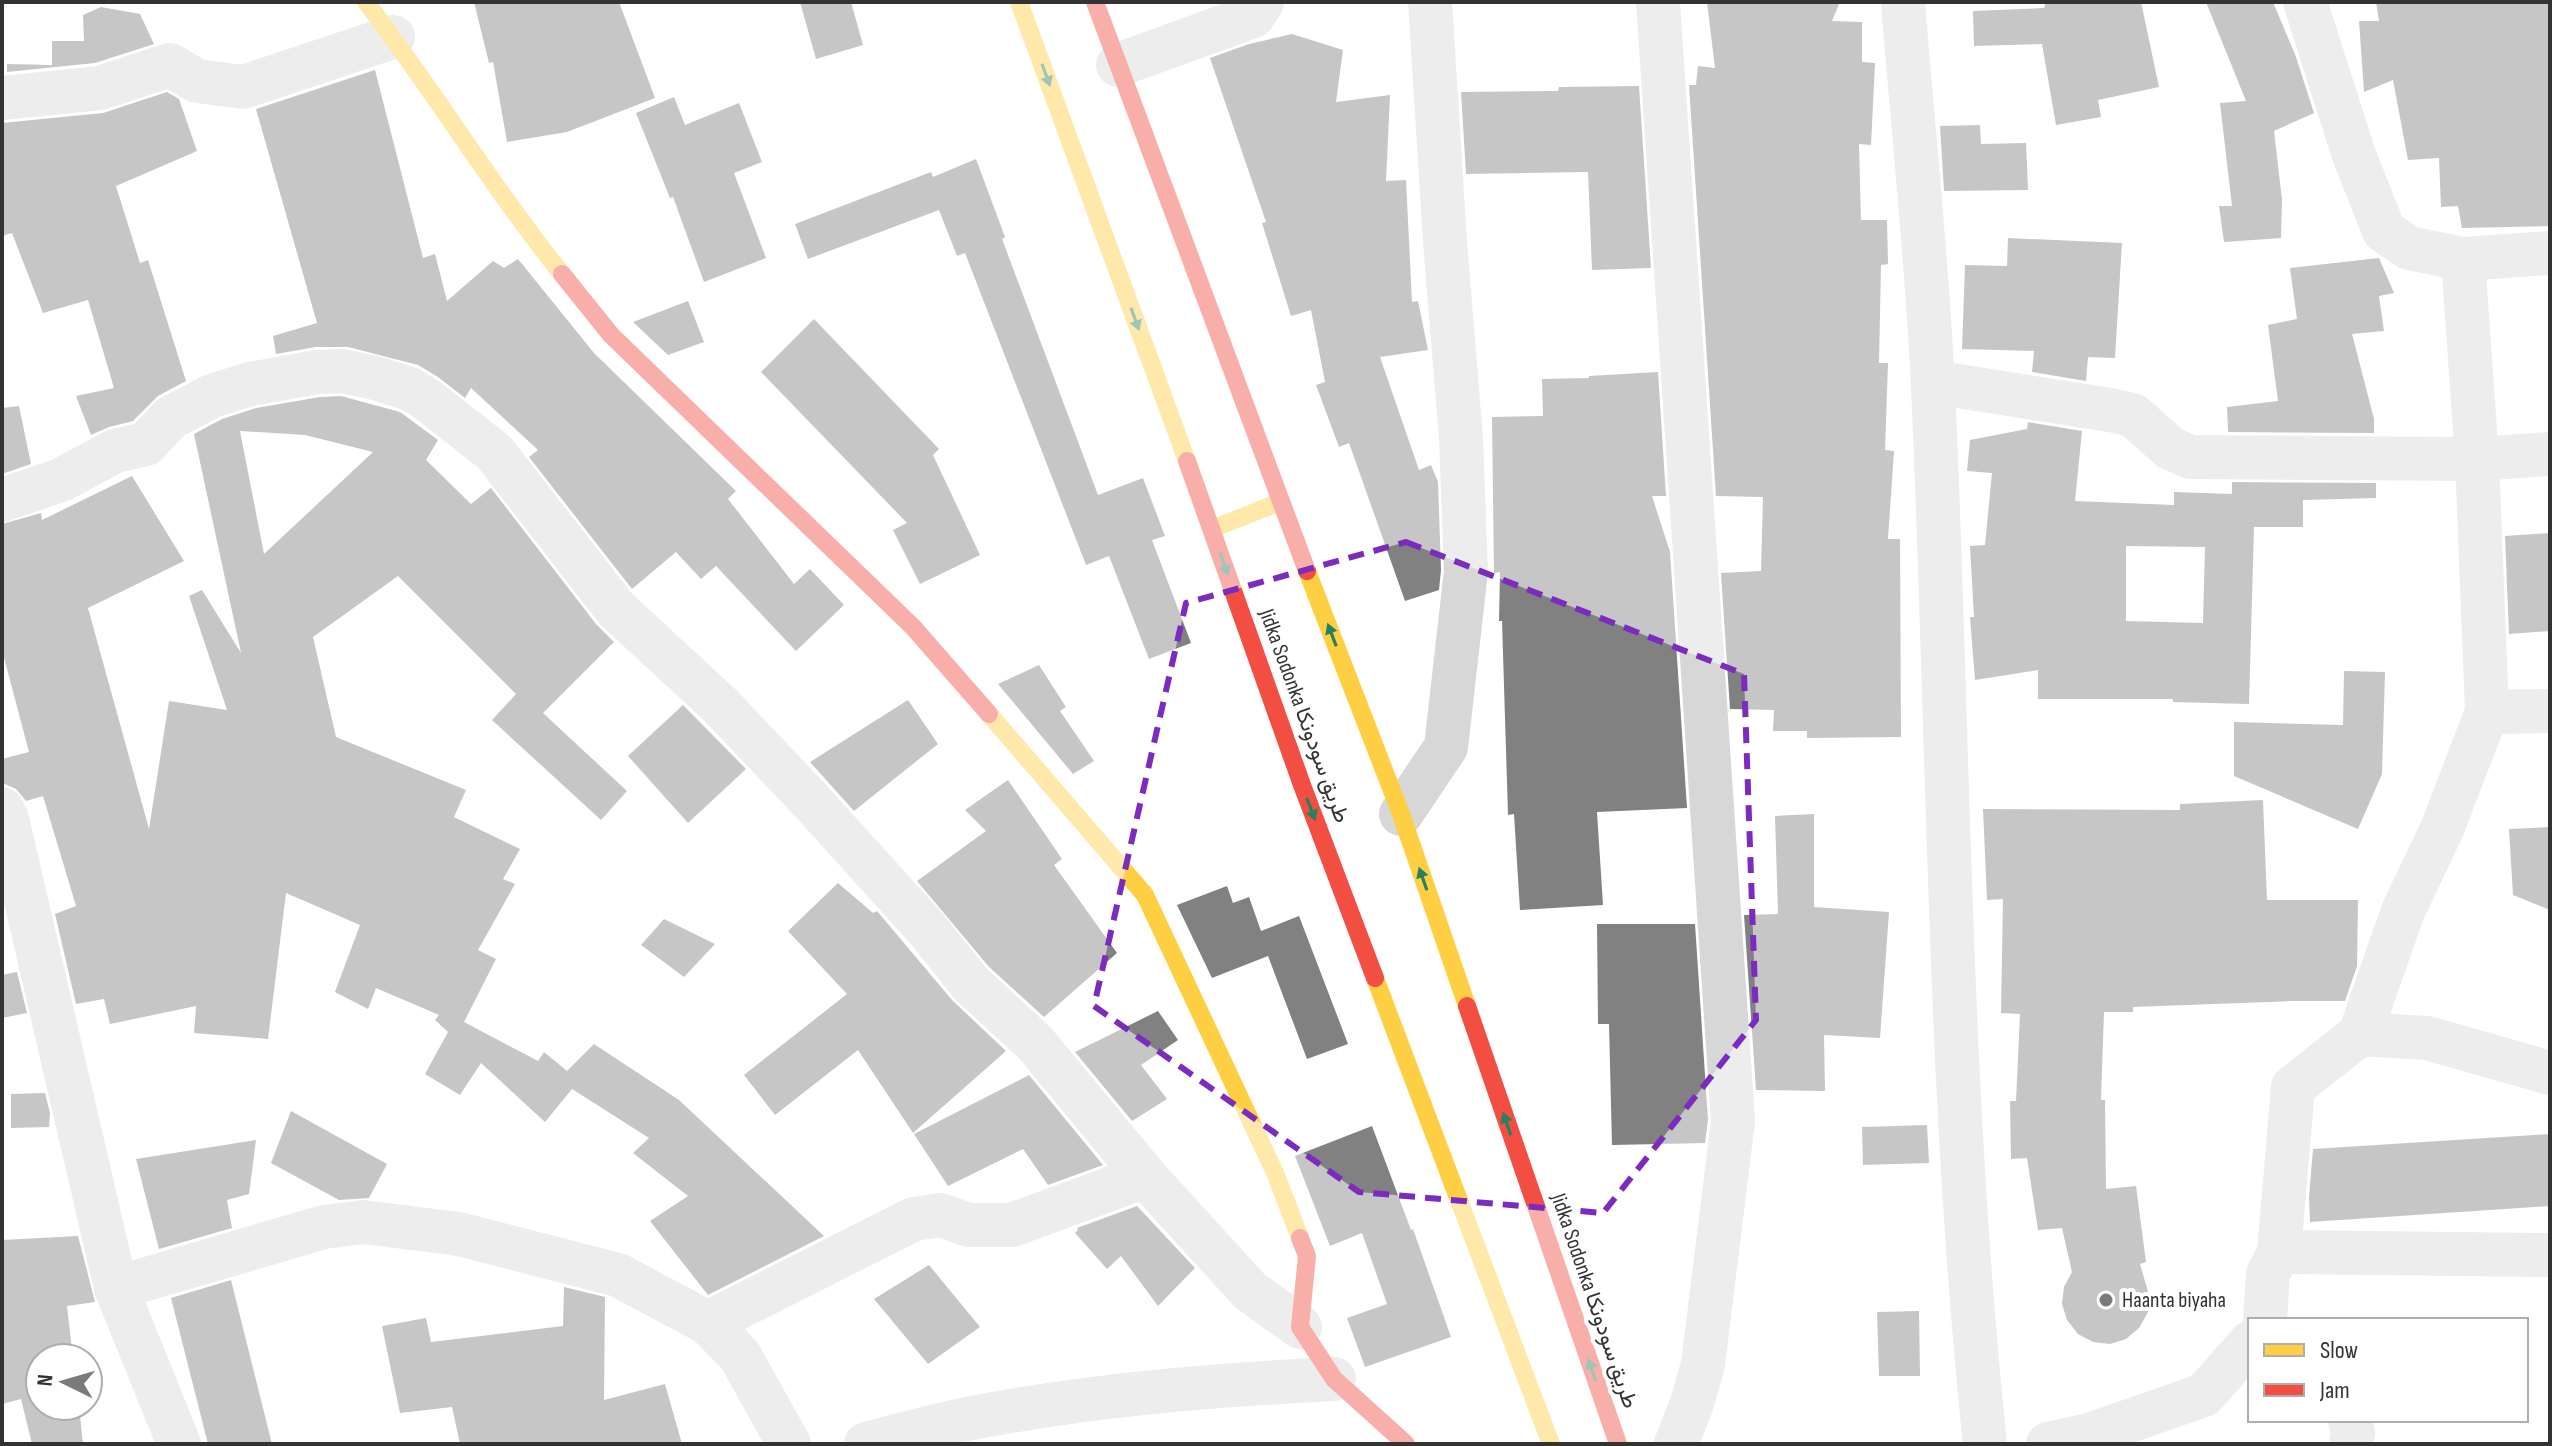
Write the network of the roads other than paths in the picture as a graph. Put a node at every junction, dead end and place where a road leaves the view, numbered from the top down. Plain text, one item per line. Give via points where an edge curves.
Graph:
1 (366, 2) edge
2 (1019, 2) edge
3 (1095, 2) edge
4 (1262, 2) edge
5 (1430, 2) edge
6 (1658, 2) edge
7 (1903, 2) edge
8 (2305, 2) edge
9 (393, 37) junction
10 (1118, 65) junction
11 (2, 98) edge
12 (2550, 253) edge
13 (2463, 259) junction
14 (1933, 382) junction
15 (2550, 454) edge
16 (2477, 459) junction
17 (2, 500) edge
18 (1280, 502) junction
19 (1212, 529) junction
20 (2550, 711) edge
21 (2487, 712) junction
22 (2, 809) edge
23 (1401, 814) junction
24 (2360, 1034) junction
25 (2550, 1073) edge
26 (1145, 1176) junction
27 (2279, 1252) junction
28 (2550, 1255) edge
29 (116, 1288) junction
30 (2265, 1318) edge
31 (708, 1323) junction
32 (1300, 1327) junction
33 (2248, 1345) edge
34 (1334, 1379) junction
35 (2350, 1422) edge
36 (179, 1444) edge
37 (789, 1444) edge
38 (866, 1444) edge
39 (1406, 1444) edge
40 (1551, 1444) edge
41 (1618, 1444) edge
42 (1676, 1444) edge
43 (1985, 1444) edge
44 (2048, 1444) edge
45 (2351, 1444) edge

1 - 9 main road
2 -> 19 main road, Jidka Sodonka طريق سودونكا
3 - 10 main road, Jidka Sodonka طريق سودونكا
4 - 10 street via 1253,16
5 - 23 street via 1466,571 1446,747
6 - 42 street via 1733,1121 1703,1364
7 - 14 street
8 - 13 street via 2384,231 2409,248
9 - 11 street via 243,87 197,81 170,65 100,88
9 - 32 main road via 520,222 611,335 913,627 1145,895 1276,1175 1307,1256
10 - 18 main road, Jidka Sodonka طريق سودونكا
12 - 13 street
13 - 16 street
14 - 16 street via 2133,415 2170,448 2190,457
14 - 43 street via 1952,969 1971,1310
15 - 16 street
16 - 21 street
17 - 26 street via 61,480 115,451 146,444 170,418 250,384 343,371 410,389 494,452 616,609 721,706 811,801 971,984 1035,1043
18 - 19 main road
23 -> 18 main road, Jidka Sodonka طريق سودونكا
19 -> 40 main road, Jidka Sodonka طريق سودونكا via 1308,800
20 - 21 street
21 - 24 street via 2442,829 2403,911
22 - 29 street
41 -> 23 main road, Jidka Sodonka طريق سودونكا
24 - 25 street via 2427,1038
24 - 27 street via 2293,1087
26 - 31 street via 1012,1225 969,1225 940,1215 914,1219
26 - 32 street via 1250,1291
27 - 28 street
27 - 30 street via 2268,1274
29 - 31 street via 324,1227 363,1222 459,1234 618,1275
29 - 36 street
31 - 37 street via 740,1356
32 - 34 main road
33 - 44 street via 2204,1395
34 - 38 street via 1077,1401 971,1418
34 - 39 main road
35 - 45 street

